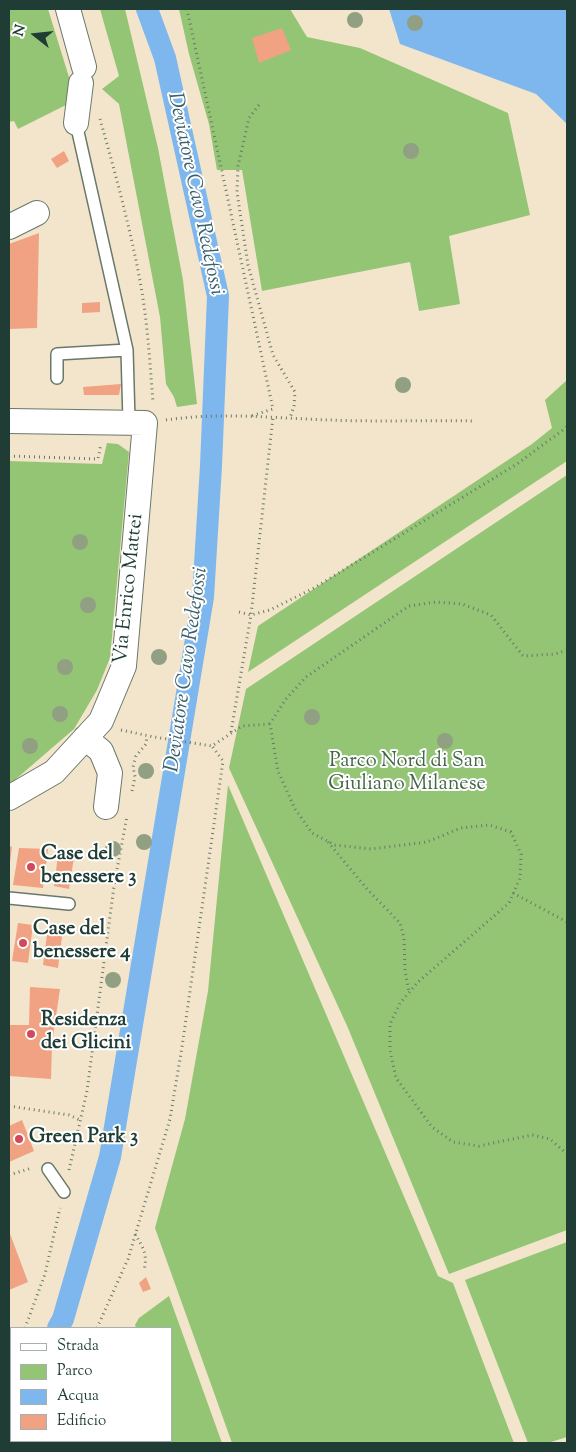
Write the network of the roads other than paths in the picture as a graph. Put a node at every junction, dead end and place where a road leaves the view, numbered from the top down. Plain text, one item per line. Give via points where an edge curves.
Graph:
1 (68, 9) edge
2 (76, 123) joint
3 (37, 214) dead end
4 (9, 226) edge
5 (127, 350) junction
6 (57, 378) dead end
7 (9, 421) edge
8 (137, 422) junction
9 (85, 738) junction
10 (9, 798) edge
11 (117, 810) road end
12 (9, 898) edge
13 (69, 904) dead end
14 (48, 1169) road end
15 (64, 1192) road end

1 - 2 street via 83,76
2 - 5 lane
3 - 4 street
5 - 6 lane via 57,354
5 - 8 lane
7 - 8 street
8 - 9 street, Via Enrico Mattei via 124,666 101,722
9 - 10 street, Via Enrico Mattei via 54,772
9 - 11 street via 101,751 110,772
12 - 13 lane
14 - 15 lane

